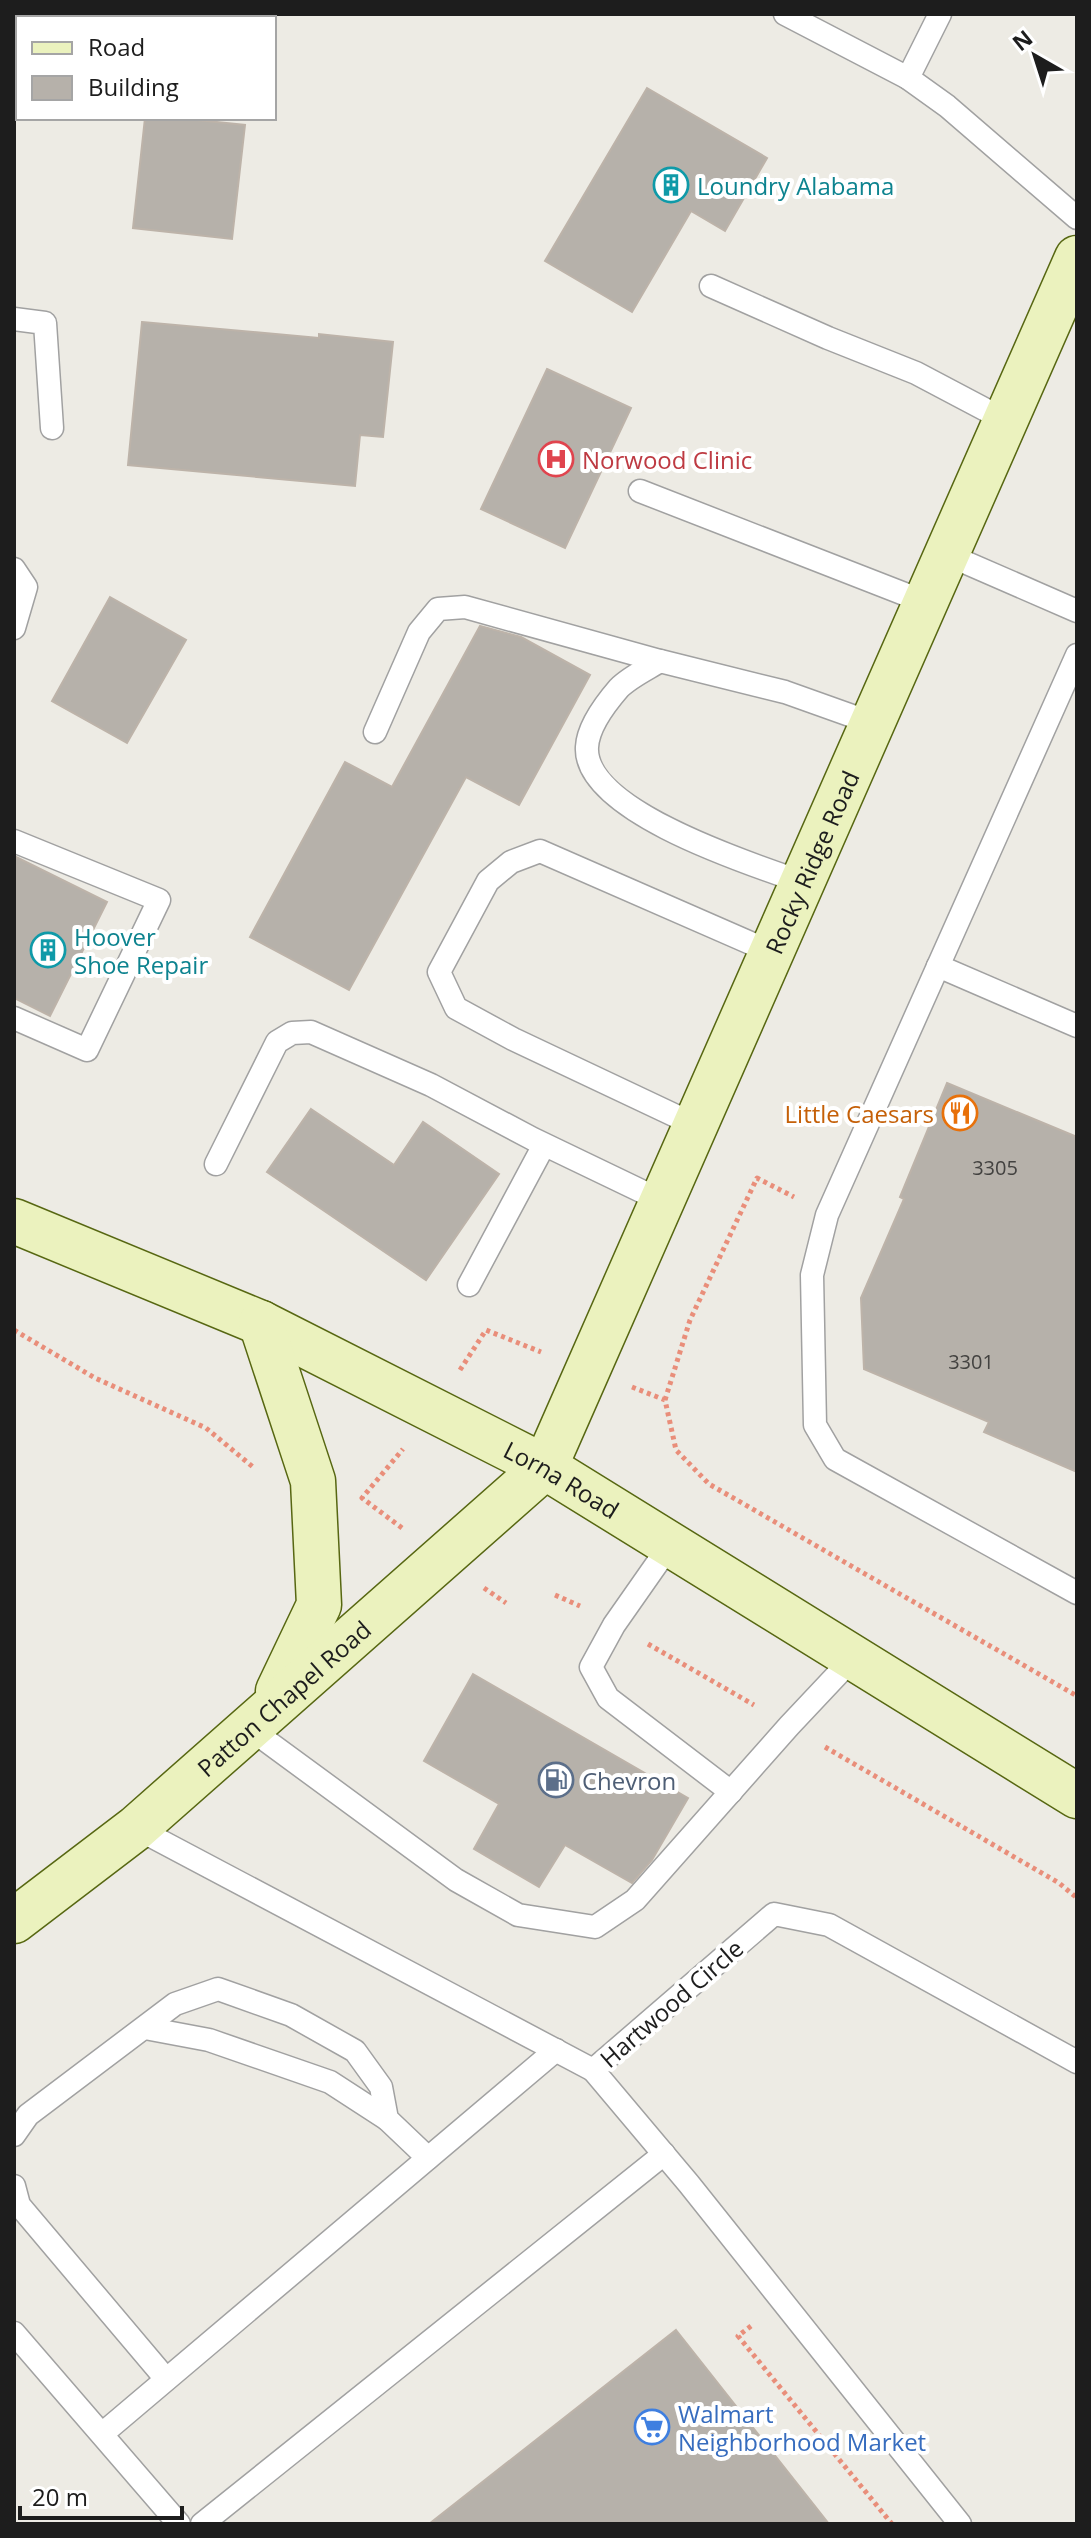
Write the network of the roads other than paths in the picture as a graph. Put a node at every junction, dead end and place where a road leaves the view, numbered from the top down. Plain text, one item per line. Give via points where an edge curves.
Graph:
1 (785, 14) edge
2 (940, 14) edge
3 (908, 78) junction
4 (1077, 218) edge
5 (1077, 258) edge
6 (711, 286) dead end
7 (14, 319) edge
8 (1005, 420) junction
9 (52, 428) dead end
10 (640, 491) dead end
11 (946, 554) junction
12 (14, 569) edge
13 (925, 602) junction
14 (1077, 611) edge
15 (14, 628) edge
16 (1077, 655) edge
17 (660, 661) junction
18 (872, 723) junction
19 (375, 732) dead end
20 (14, 841) edge
21 (802, 882) junction
22 (771, 952) junction
23 (938, 966) junction
24 (14, 1018) edge
25 (1077, 1026) edge
26 (695, 1125) junction
27 (544, 1145) junction
28 (216, 1164) dead end
29 (662, 1201) junction
30 (14, 1221) edge
31 (469, 1285) dead end
32 (261, 1323) junction
33 (545, 1467) junction
34 (670, 1545) junction
35 (1077, 1593) edge
36 (853, 1658) junction
37 (259, 1719) junction
38 (731, 1792) junction
39 (1077, 1796) edge
40 (136, 1828) junction
41 (14, 1921) edge
42 (145, 2028) junction
43 (556, 2050) junction
44 (1077, 2062) edge
45 (593, 2070) junction
46 (387, 2119) junction
47 (14, 2135) edge
48 (664, 2154) junction
49 (428, 2158) junction
50 (14, 2186) edge
51 (14, 2333) edge
52 (166, 2379) junction
53 (102, 2434) junction
54 (179, 2524) edge
55 (202, 2524) edge
56 (960, 2524) edge

1 - 3 lane
2 - 3 lane
3 - 4 lane
5 - 8 main road, Rocky Ridge Road
6 - 8 lane via 916,373
7 - 9 lane via 45,323
8 - 11 main road, Rocky Ridge Road
10 - 13 lane
11 - 13 main road, Rocky Ridge Road
11 - 14 lane
12 - 15 lane via 26,587
13 - 18 main road, Rocky Ridge Road
16 - 23 lane
17 - 18 lane via 785,692
17 - 19 lane via 465,607 438,609 419,632
17 - 21 lane via 621,686 596,720 587,748 598,780 642,815 717,853
18 - 21 main road, Rocky Ridge Road
20 - 24 lane via 159,900 87,1050
21 - 22 main road, Rocky Ridge Road
22 - 26 main road, Rocky Ridge Road
22 - 26 lane via 540,851 511,862 488,881 439,972 456,1008
23 - 25 lane
23 - 35 lane via 827,1215 812,1275 815,1425 835,1459
26 - 29 main road, Rocky Ridge Road
27 - 28 lane via 431,1085 311,1032 292,1033 277,1042
27 - 29 lane
27 - 31 lane
29 - 33 main road, Rocky Ridge Road
30 - 32 main road, Lorna Road
32 - 33 main road, Lorna Road
32 - 37 main road via 313,1481 319,1605
33 - 34 main road, Lorna Road
33 - 37 main road, Patton Chapel Road
34 - 36 main road, Lorna Road
34 - 38 lane via 591,1667 608,1698
36 - 38 lane
36 - 39 main road, Lorna Road
37 - 38 lane via 456,1880 518,1915 595,1927 635,1900
37 - 40 main road, Patton Chapel Road
40 - 41 main road, Patton Chapel Road
40 - 43 lane, Hartwood Circle
42 - 46 lane via 209,2040 330,2082
42 - 46 lane via 175,2004 218,1989 291,2015 355,2051 381,2087
42 - 47 lane via 28,2115
43 - 45 lane, Hartwood Circle
43 - 49 lane
44 - 45 lane, Hartwood Circle via 829,1925 774,1914
45 - 48 lane
46 - 49 lane
48 - 55 lane
48 - 56 lane
49 - 52 lane
50 - 52 lane via 19,2205
51 - 53 lane
52 - 53 lane
53 - 54 lane

